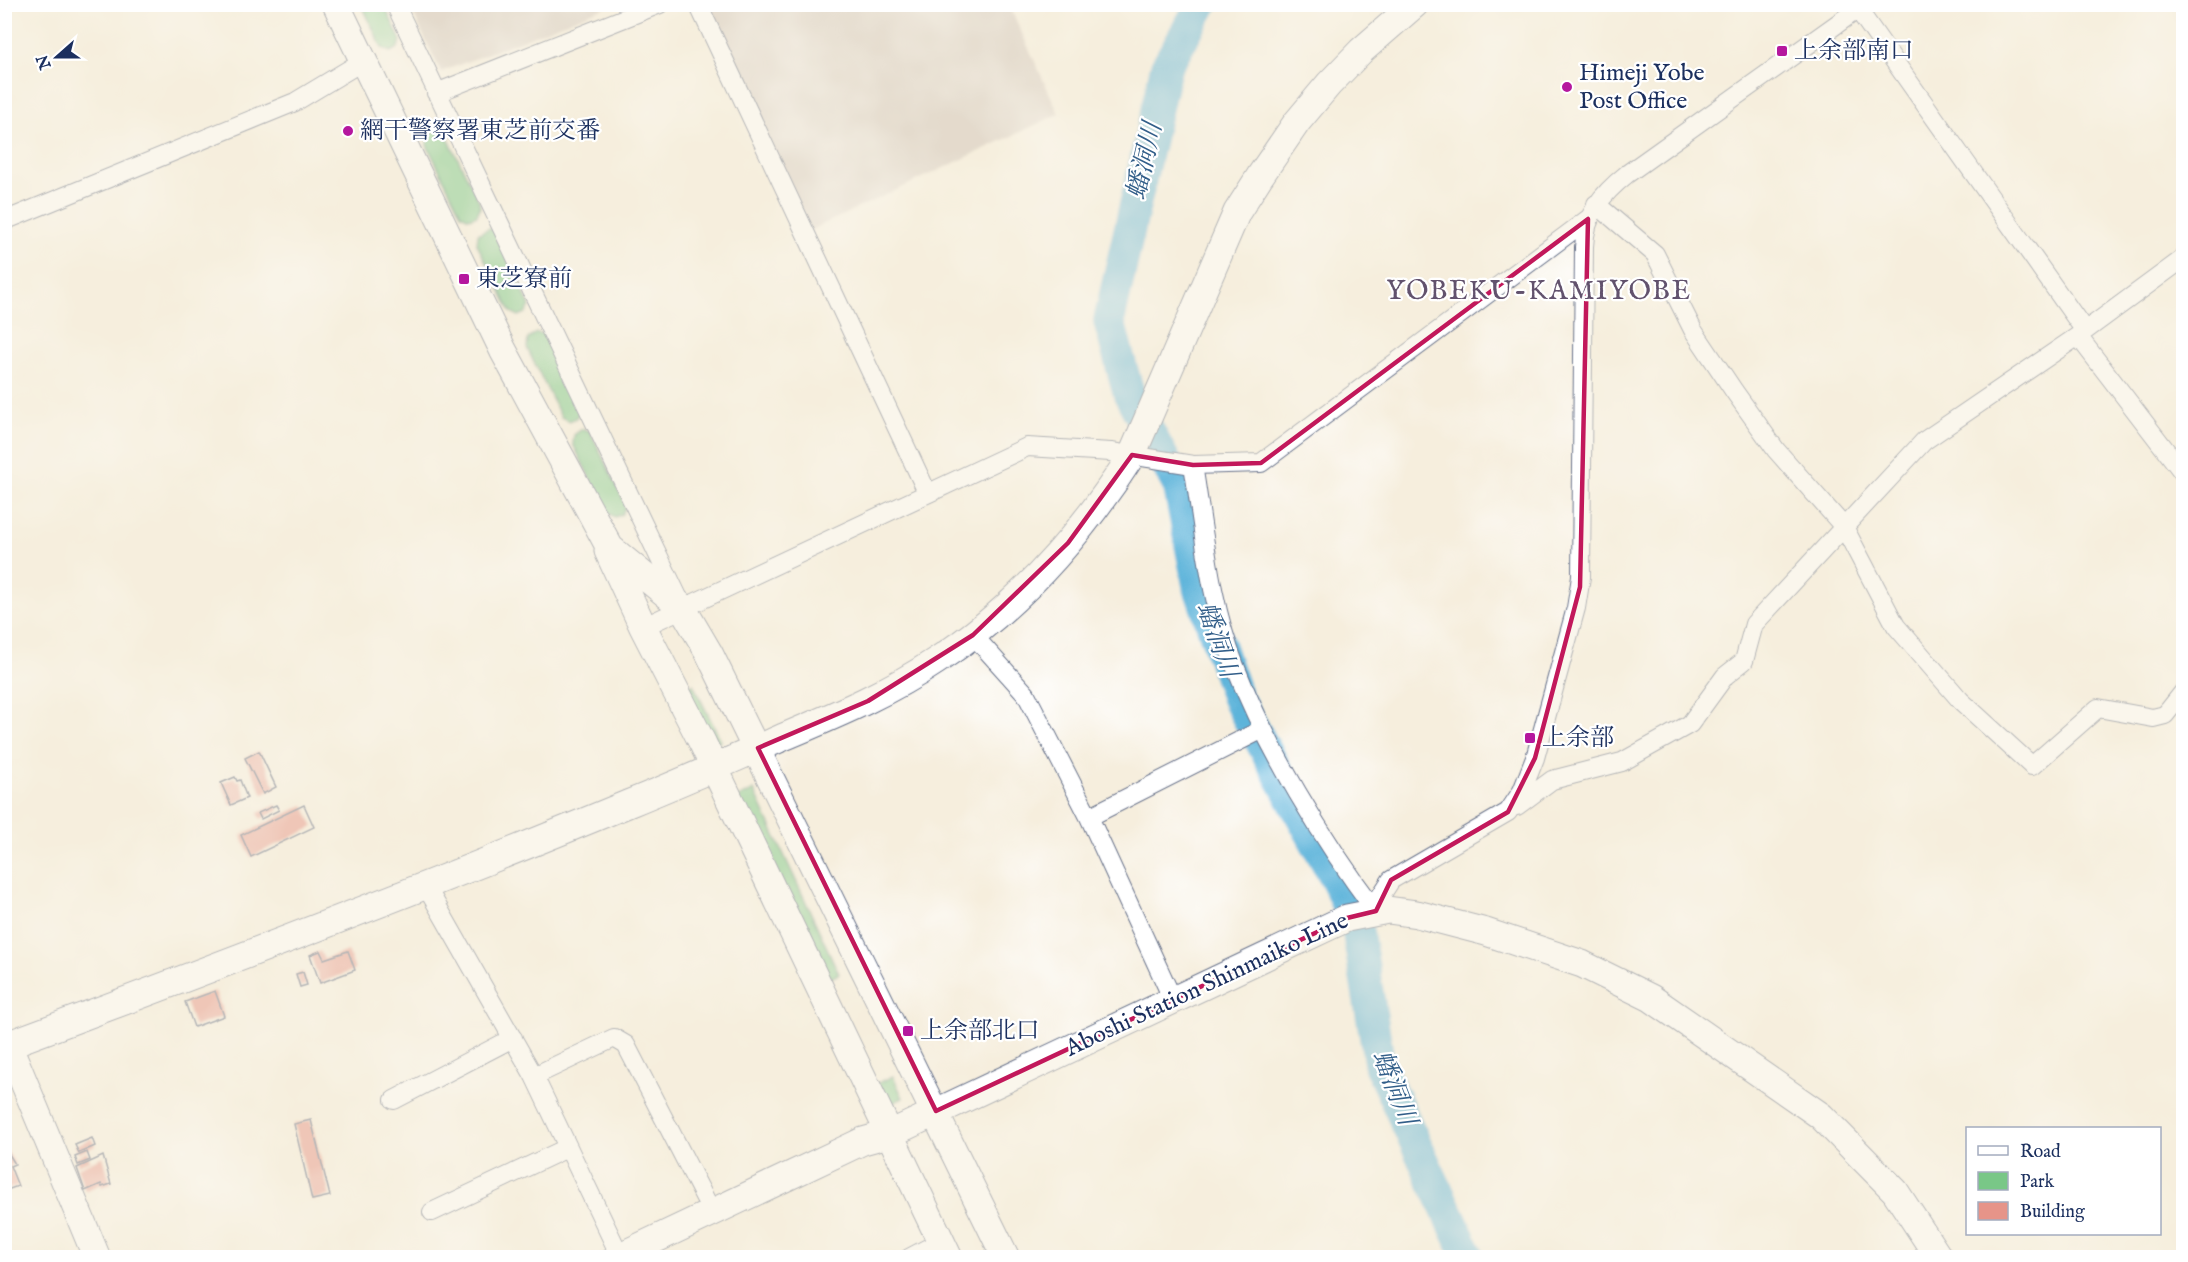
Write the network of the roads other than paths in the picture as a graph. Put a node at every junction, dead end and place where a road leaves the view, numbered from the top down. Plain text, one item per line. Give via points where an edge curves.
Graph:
1 (336, 4) edge
2 (395, 4) edge
3 (660, 4) edge
4 (698, 4) edge
5 (1415, 4) edge
6 (1859, 6) edge
7 (363, 61) junction
8 (436, 93) junction
9 (1592, 212) junction
10 (4, 221) edge
11 (2184, 258) edge
12 (2081, 333) junction
13 (1122, 454) junction
14 (1193, 465) junction
15 (2184, 474) edge
16 (927, 492) junction
17 (587, 504) junction
18 (1844, 527) junction
19 (682, 607) junction
20 (643, 627) junction
21 (973, 635) junction
22 (2184, 691) edge
23 (1263, 729) junction
24 (758, 748) junction
25 (715, 769) junction
26 (1508, 812) junction
27 (1089, 817) junction
28 (427, 888) junction
29 (1362, 914) junction
30 (1173, 1000) junction
31 (513, 1038) junction
32 (6, 1045) edge
33 (534, 1076) junction
34 (394, 1100) dead end
35 (936, 1111) junction
36 (892, 1133) junction
37 (567, 1148) junction
38 (432, 1212) dead end
39 (712, 1212) junction
40 (945, 1249) edge
41 (97, 1257) edge
42 (619, 1257) edge
43 (909, 1257) edge
44 (1006, 1257) edge
45 (1939, 1257) edge

1 - 7 street
2 - 8 street
3 - 8 street
4 - 16 street
5 - 13 street via 1329,84 1297,122 1237,212
6 - 9 street via 1627,174
6 - 12 street
7 - 10 street via 295,102
7 - 17 street via 503,350
8 - 19 street
9 - 14 street via 1261,464
9 - 18 street via 1655,254 1693,330 1734,391 1776,450
9 - 26 street via 1584,247 1580,587 1535,758 1522,791
11 - 12 street
12 - 15 street
12 - 18 street via 1924,441
13 - 14 street
13 - 16 street via 1027,447
13 - 21 street via 1110,490 1068,543
14 - 23 street via 1215,598 1234,665
16 - 19 street
17 - 19 street via 610,548
17 - 20 street
18 - 22 street via 1896,626 1961,701 2032,766 2098,708 2153,718 2165,715
18 - 26 street via 1754,624 1744,661 1725,676 1690,724 1622,762 1552,780
19 - 20 street
19 - 24 street
20 - 25 street
21 - 24 street via 938,661 868,701
21 - 27 street via 1026,694
23 - 27 street
23 - 29 street via 1341,865
24 - 25 street
24 - 35 street
25 - 28 street
25 - 36 street
26 - 29 street via 1391,880
27 - 30 street
28 - 31 street
28 - 32 street
29 - 30 street, Aboshi Station Shinmaiko Line
29 - 45 street, Aboshi Station Shinmaiko Line via 1388,910 1417,914 1485,932 1582,963 1651,998 1821,1116 1895,1191
30 - 35 street, Aboshi Station Shinmaiko Line
31 - 33 street
31 - 34 street
32 - 41 street
33 - 37 street
33 - 39 street via 614,1038 627,1046
35 - 36 street, Aboshi Station Shinmaiko Line
35 - 44 street
36 - 39 street, Aboshi Station Shinmaiko Line via 863,1141
36 - 40 street
37 - 38 street
37 - 42 street
39 - 42 street, Aboshi Station Shinmaiko Line
40 - 43 street

